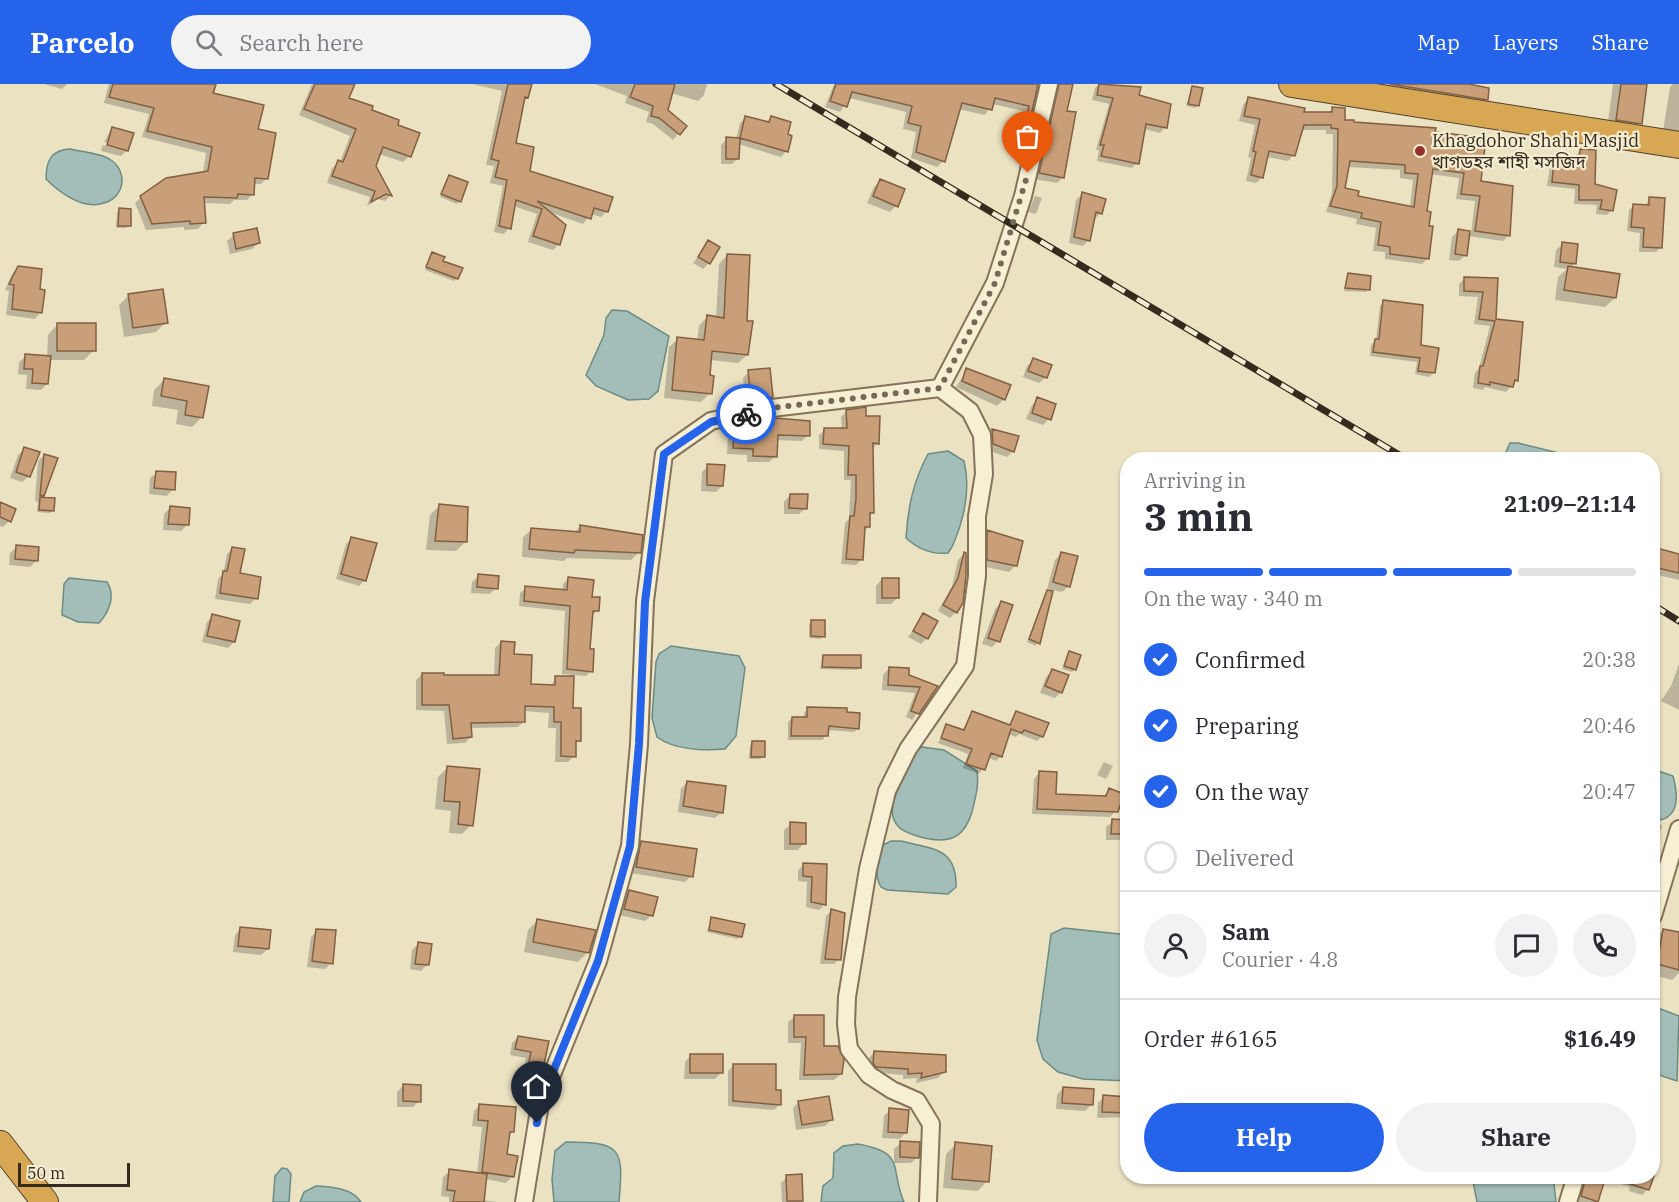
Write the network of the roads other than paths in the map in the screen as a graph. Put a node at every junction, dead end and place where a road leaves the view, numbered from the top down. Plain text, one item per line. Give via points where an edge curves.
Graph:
1 (1049, 84) edge
2 (1292, 84) edge
3 (1679, 145) edge
4 (940, 388) junction
5 (1679, 829) edge
6 (1660, 893) edge
7 (0, 1144) edge
8 (1574, 1184) edge
9 (45, 1202) edge
10 (524, 1202) edge
11 (928, 1202) edge
12 (1568, 1202) edge

1 - 4 street via 1023,196 995,283
2 - 3 highway
4 - 10 street via 772,408 711,422 664,454 645,602 630,846 598,961 540,1104
4 - 11 street via 970,411 982,435 984,474 977,516 978,576 965,666 908,749 887,791 868,869 846,1024 849,1049 869,1075 917,1101 931,1124
5 - 6 street
7 - 9 highway
8 - 12 street

